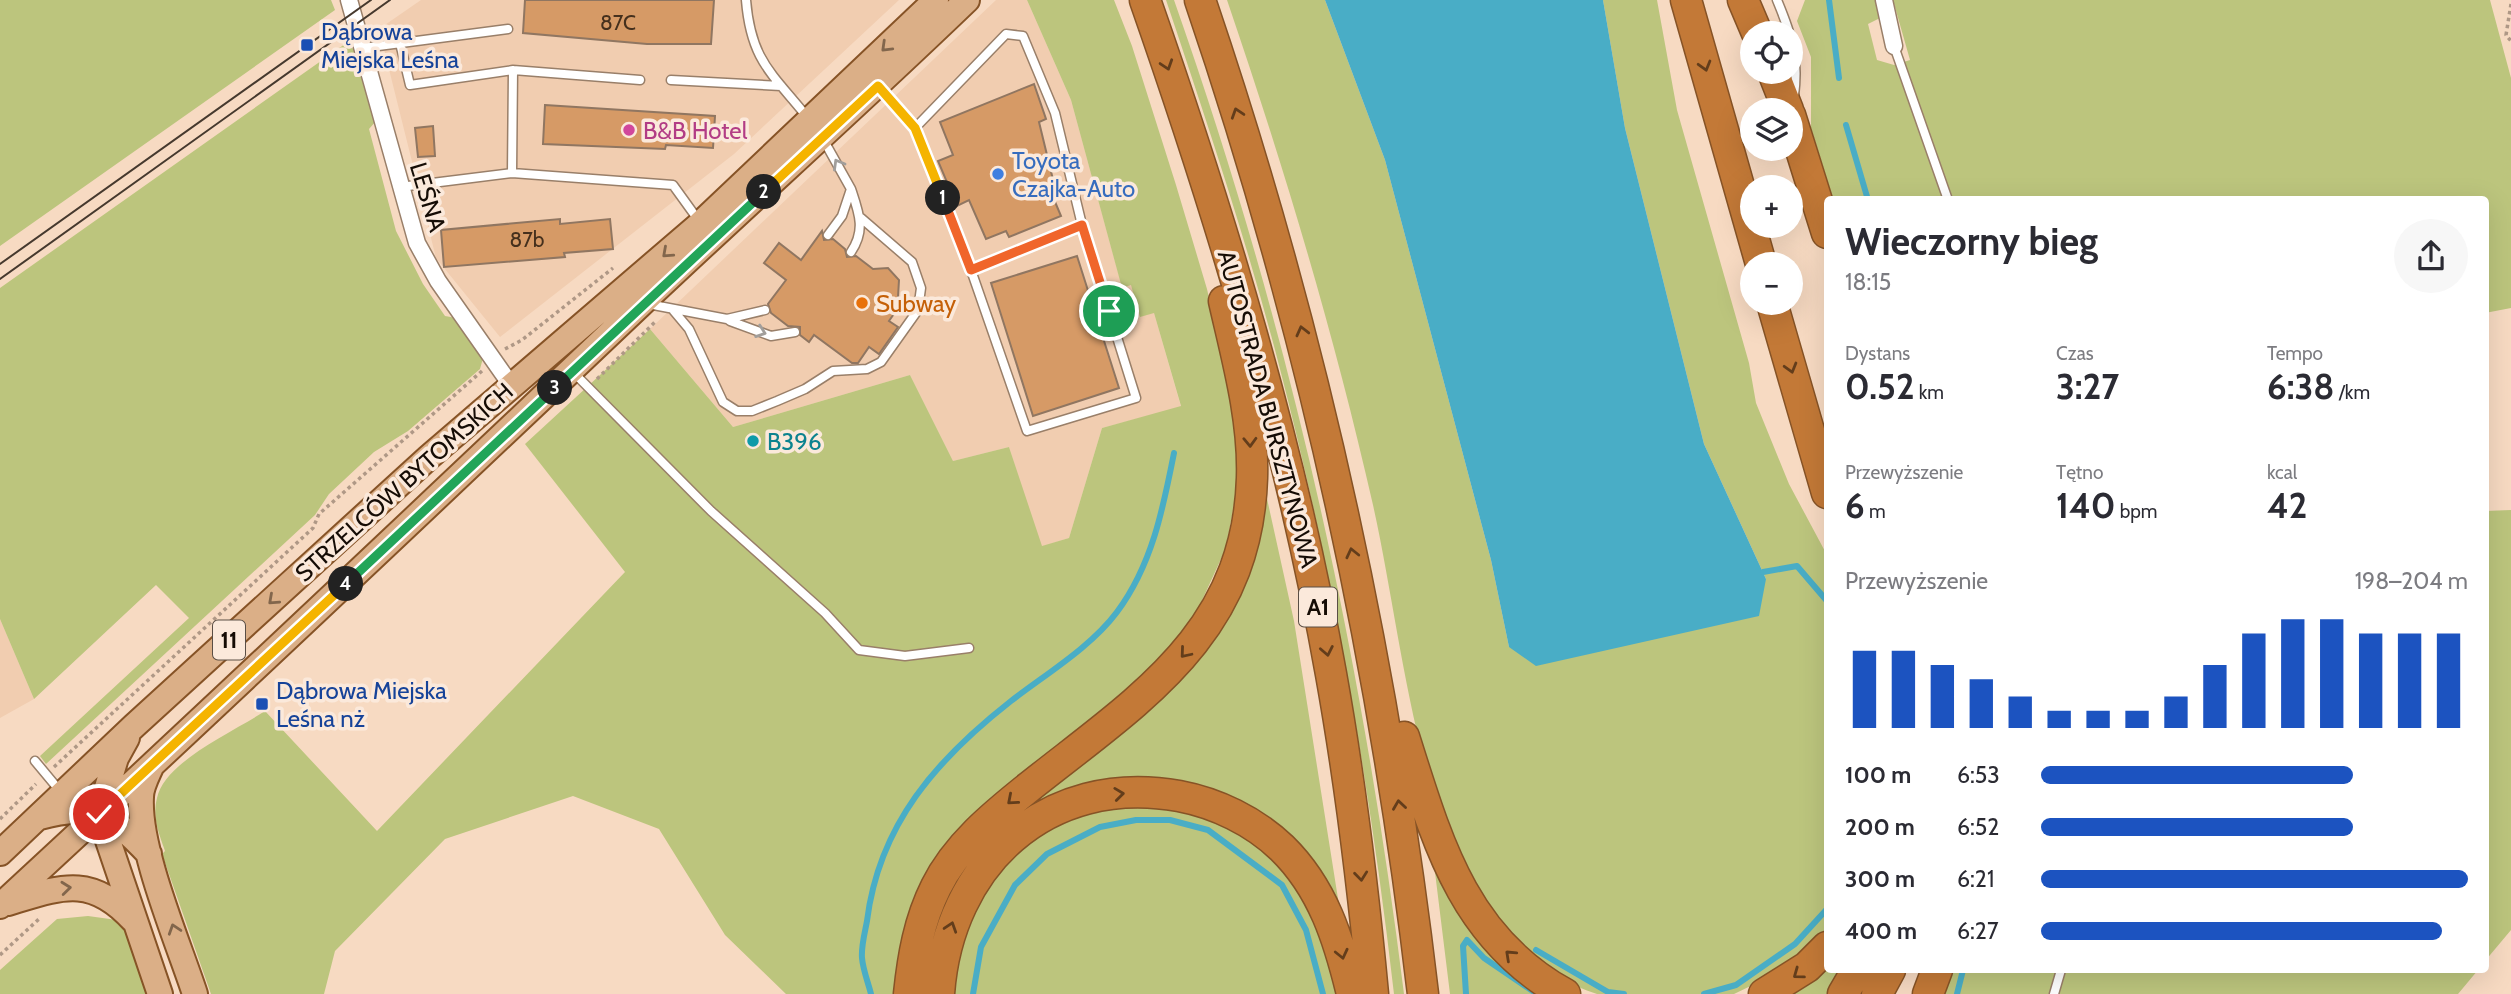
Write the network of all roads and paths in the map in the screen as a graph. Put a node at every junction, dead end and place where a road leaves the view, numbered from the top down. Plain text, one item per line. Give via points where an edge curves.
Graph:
1 (349, 0) edge
2 (746, 0) edge
3 (936, 0) edge
4 (967, 0) edge
5 (1145, 0) edge
6 (1200, 0) edge
7 (1686, 0) edge
8 (1743, 0) edge
9 (1777, 0) edge
10 (1884, 0) edge
11 (2511, 4) edge
12 (1752, 21) edge
13 (508, 29) dead end
14 (2511, 41) edge
15 (400, 43) junction
16 (1894, 46) joint
17 (363, 48) junction
18 (513, 70) junction
19 (639, 80) dead end
20 (671, 80) dead end
21 (781, 86) junction
22 (878, 86) junction
23 (1793, 98) edge
24 (915, 128) junction
25 (816, 130) junction
26 (1803, 156) edge
27 (512, 173) junction
28 (400, 187) junction
29 (850, 189) junction
30 (1947, 196) edge
31 (861, 218) junction
32 (1824, 223) edge
33 (700, 224) junction
34 (1082, 225) junction
35 (1220, 229) junction
36 (828, 235) dead end
37 (851, 252) dead end
38 (1758, 252) edge
39 (971, 270) junction
40 (642, 303) junction
41 (673, 310) junction
42 (765, 310) dead end
43 (1775, 315) edge
44 (727, 320) junction
45 (795, 332) dead end
46 (572, 371) junction
47 (512, 385) junction
48 (463, 390) dead end
49 (1824, 483) edge
50 (1367, 620) junction
51 (969, 648) dead end
52 (134, 726) junction
53 (35, 761) dead end
54 (151, 766) junction
55 (54, 783) junction
56 (99, 814) junction
57 (36, 818) junction
58 (0, 819) edge
59 (0, 853) edge
60 (149, 854) junction
61 (0, 905) edge
62 (45, 916) dead end
63 (136, 923) junction
64 (1824, 950) edge
65 (0, 955) edge
66 (1855, 973) edge
67 (1888, 973) edge
68 (1936, 973) edge
69 (2060, 973) edge
70 (160, 994) edge
71 (195, 994) edge
72 (909, 994) edge
73 (939, 994) edge
74 (1352, 994) edge
75 (1373, 994) edge
76 (1423, 994) edge
77 (1565, 994) edge
78 (1764, 994) edge
79 (1843, 994) edge
80 (1877, 994) edge
81 (1928, 994) edge
82 (2054, 994) edge

1 - 17 street, LEŚNA
2 - 21 lane via 755,50
3 -> 25 main road, STRZELCÓW BYTOMSKICH / 11
4 - 22 main road, STRZELCÓW BYTOMSKICH / 11
5 -> 35 highway, AUTOSTRADA BURSZTYNOWA / A1
50 -> 6 highway, AUTOSTRADA BURSZTYNOWA / A1 via 1301,329
7 -> 38 highway
8 - 12 highway
9 - 23 lane via 1793,38 1797,70
10 - 16 street
11 - 14 path via 2506,35
13 - 15 lane
15 - 17 lane
15 - 18 lane via 410,85
16 - 30 lane
17 - 28 street, LEŚNA
18 - 19 lane
18 - 27 lane
20 - 21 lane
21 - 25 lane
22 - 24 lane
22 - 25 main road, STRZELCÓW BYTOMSKICH / 11
24 - 34 lane via 1006,34 1023,36 1055,113
24 - 39 lane
29 -> 25 lane
25 - 33 main road, STRZELCÓW BYTOMSKICH / 11
25 - 40 main road, STRZELCÓW BYTOMSKICH / 11
26 - 32 highway
27 - 28 lane
27 - 33 lane via 673,185
28 - 47 street, LEŚNA via 422,253
29 - 31 lane
29 - 36 lane via 842,216
31 - 37 lane via 860,239
31 - 41 lane via 912,262 921,288 918,310 881,362 867,369 833,371 806,389 752,411 737,411 723,402 689,329
33 -> 47 main road, STRZELCÓW BYTOMSKICH / 11
34 - 39 lane
34 - 39 lane via 1136,398 1027,431
35 -> 72 highway via 1223,300 1250,428 1252,477 1244,531 1226,589 1195,641 1160,682 1013,799 960,851 923,916
35 -> 75 highway, AUTOSTRADA BURSZTYNOWA / A1 via 1253,334 1313,580 1359,852
40 - 41 lane
40 - 46 main road, STRZELCÓW BYTOMSKICH / 11
41 - 44 lane
42 - 44 lane
43 -> 49 highway
44 -> 45 lane via 771,336
46 - 51 lane via 711,510 825,612 859,650 905,656
46 - 54 main road, STRZELCÓW BYTOMSKICH / 11
47 -> 52 main road, STRZELCÓW BYTOMSKICH / 11
48 - 55 path via 319,514 313,528
76 -> 50 highway, AUTOSTRADA BURSZTYNOWA / A1 via 1395,776
77 -> 50 highway via 1500,945 1454,877 1424,800
52 - 55 main road, STRZELCÓW BYTOMSKICH / 11
52 - 56 main road via 116,758
53 - 55 lane
54 - 56 main road, STRZELCÓW BYTOMSKICH / 11
54 - 60 main road via 141,793
55 - 57 main road, STRZELCÓW BYTOMSKICH / 11
55 - 58 path
56 - 57 main road via 70,809
56 - 60 main road via 117,823
56 - 61 main road, STRZELCÓW BYTOMSKICH / 11
56 - 63 main road
57 - 59 main road, STRZELCÓW BYTOMSKICH / 11
71 -> 60 main road
61 -> 63 main road via 76,887 105,894
62 - 65 path
63 - 70 main road
64 -> 78 highway via 1807,967
66 - 79 highway
67 - 80 highway
68 - 81 highway
69 - 82 lane
73 -> 74 highway via 941,958 955,915 974,880 1010,839 1031,823 1086,799 1155,792 1222,808 1281,848 1315,889 1333,926

